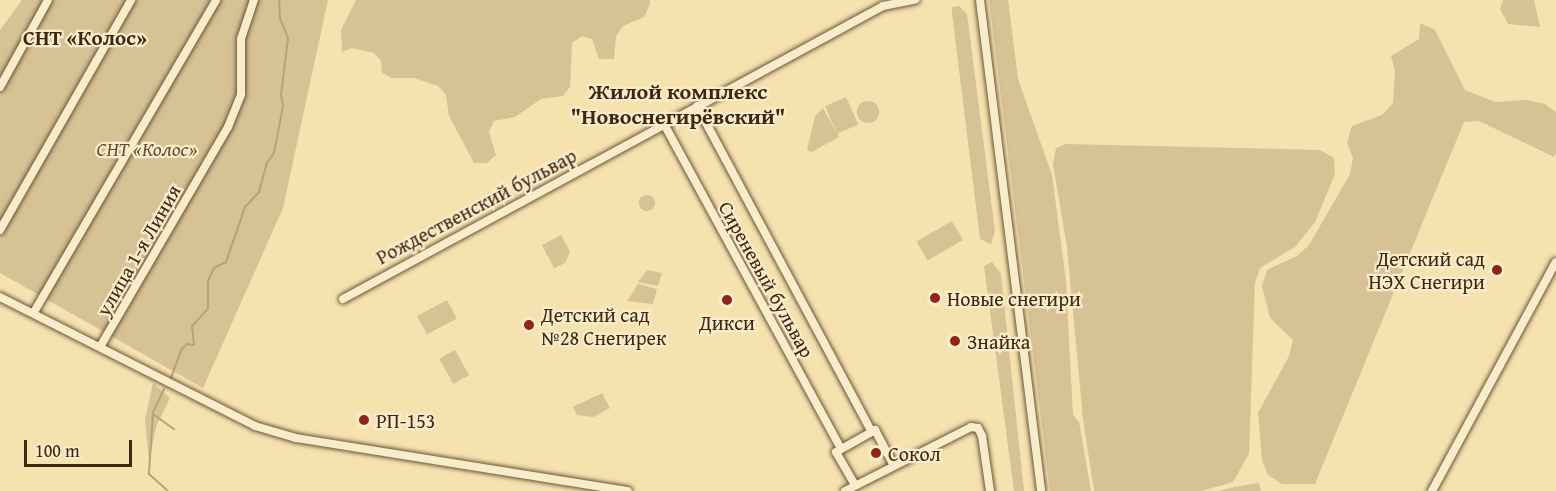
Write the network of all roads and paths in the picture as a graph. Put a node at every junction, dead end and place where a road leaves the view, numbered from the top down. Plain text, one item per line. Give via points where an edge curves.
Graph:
1 (48, 0) edge
2 (131, 0) edge
3 (216, 0) edge
4 (254, 0) edge
5 (915, 0) edge
6 (980, 0) edge
7 (0, 87) edge
8 (697, 106) junction
9 (664, 124) junction
10 (0, 230) edge
11 (1556, 262) edge
12 (0, 297) edge
13 (343, 298) dead end
14 (34, 312) junction
15 (100, 347) junction
16 (874, 431) junction
17 (839, 451) junction
18 (894, 465) junction
19 (855, 485) junction
20 (628, 491) edge
21 (845, 491) edge
22 (990, 491) edge
23 (1041, 491) edge
24 (1432, 491) edge

1 - 7 street
2 - 10 street
3 - 14 street
4 - 15 street, улица 1-я Линия via 242,39 241,94 228,127
5 - 8 street, Рождественский бульвар via 883,6
6 - 23 street
8 - 9 street, Рождественский бульвар
8 - 16 street, Сиреневый бульвар
9 - 13 street, Рождественский бульвар
9 - 17 street, Сиреневый бульвар
11 - 24 street
12 - 14 street
14 - 15 street
15 - 20 street via 255,426 296,438
16 - 17 street
16 - 18 street, Сиреневый бульвар
17 - 19 street, Сиреневый бульвар
18 - 19 street
18 - 22 street via 963,429 978,428
19 - 21 street

